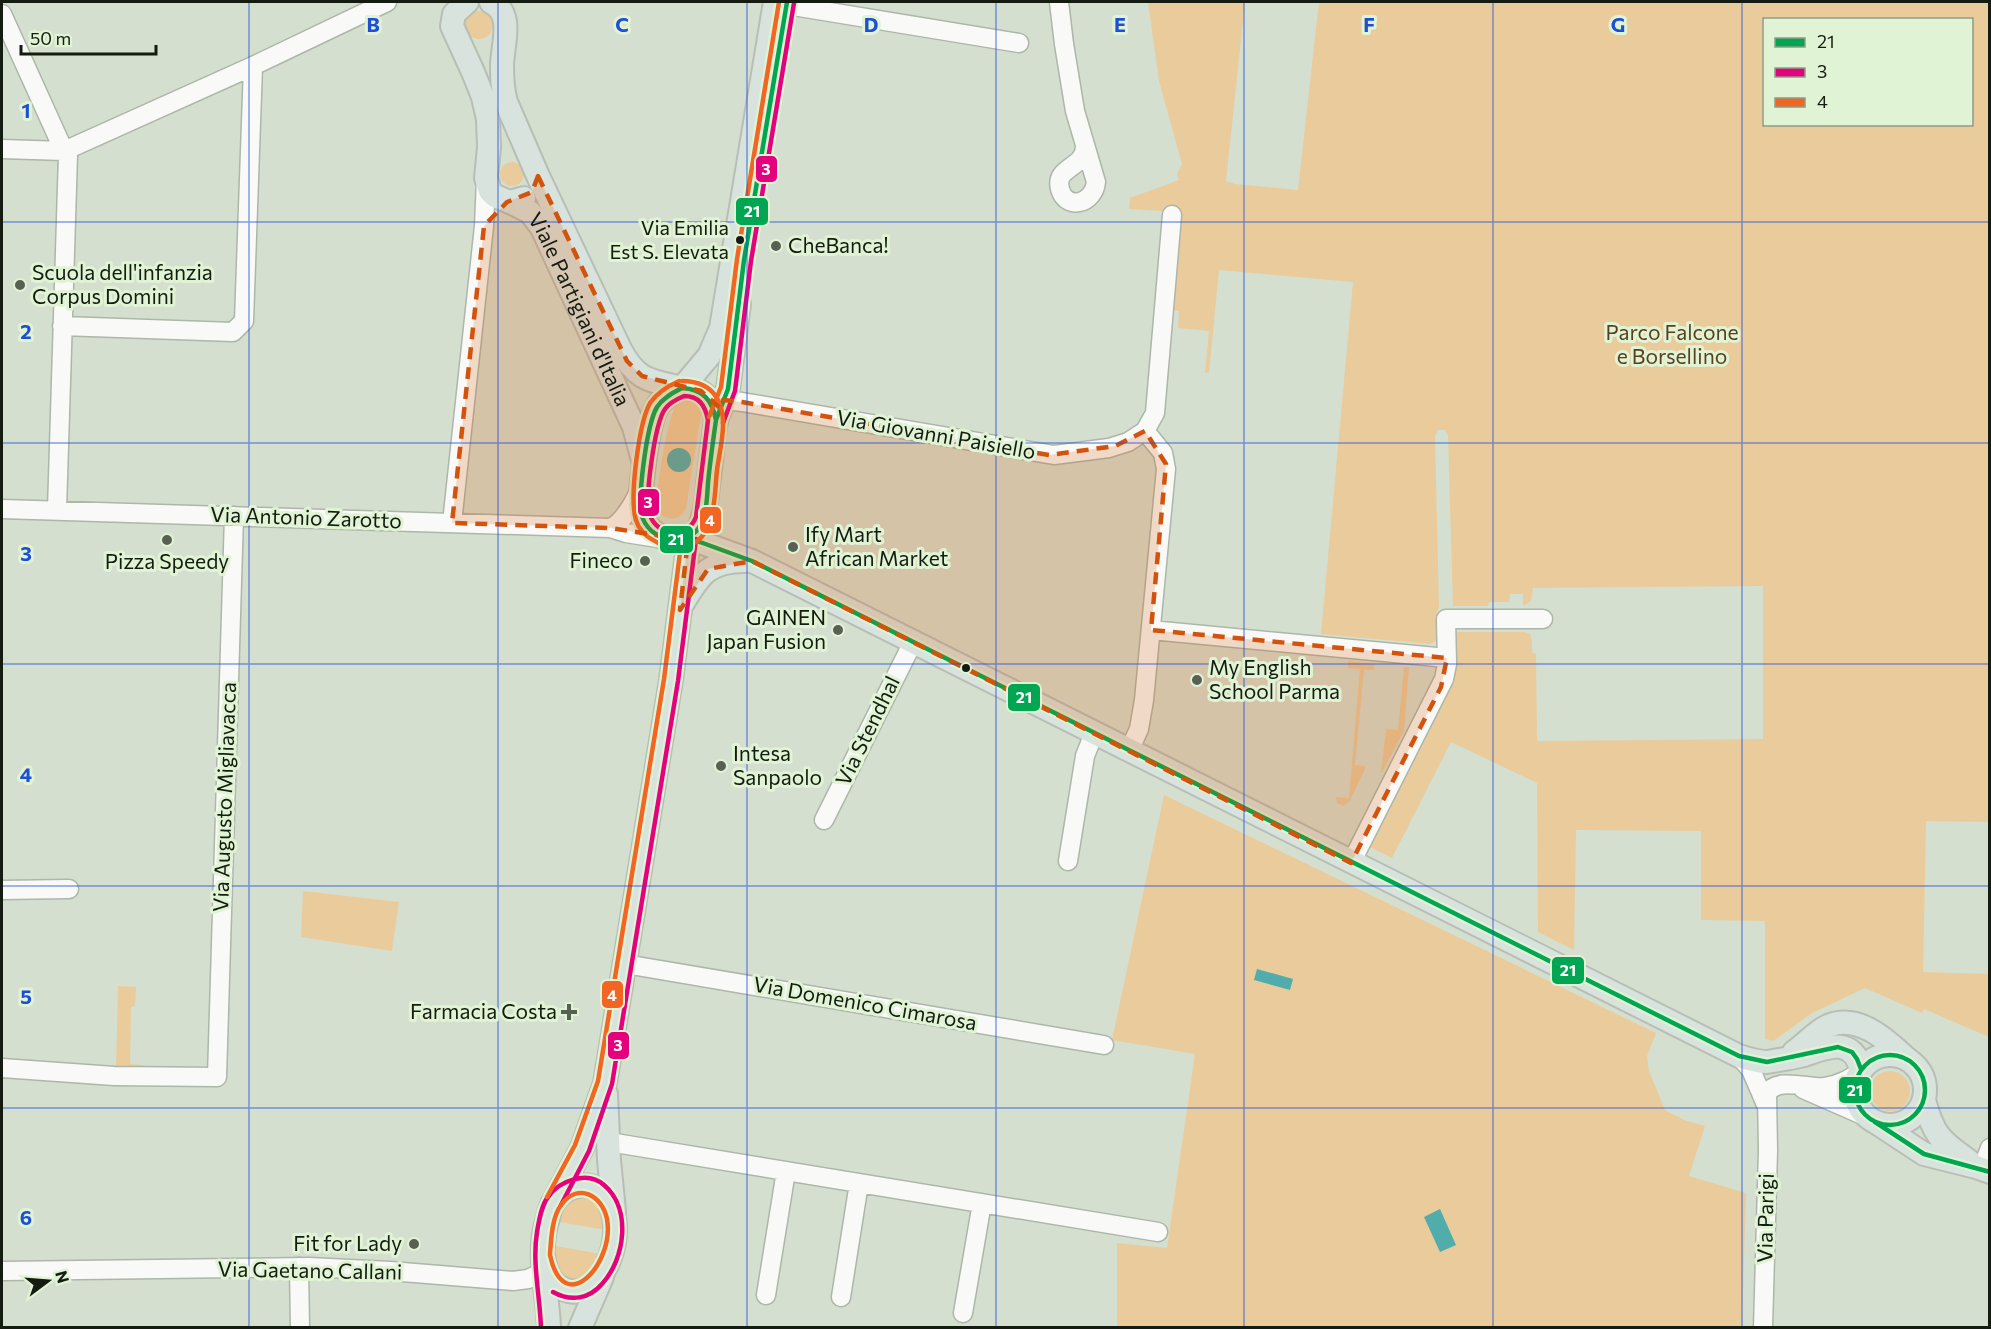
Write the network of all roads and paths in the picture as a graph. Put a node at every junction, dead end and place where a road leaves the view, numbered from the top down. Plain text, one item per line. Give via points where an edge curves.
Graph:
1 (387, 2) edge
2 (439, 2) edge
3 (466, 2) edge
4 (491, 2) edge
5 (510, 2) edge
6 (1059, 2) edge
7 (781, 3) edge
8 (2, 14) edge
9 (452, 26) junction
10 (506, 34) junction
11 (1019, 43) dead end
12 (253, 66) junction
13 (1085, 146) dead end
14 (2, 149) edge
15 (64, 151) junction
16 (538, 176) junction
17 (486, 178) junction
18 (509, 202) junction
19 (1172, 215) dead end
20 (484, 226) junction
21 (62, 326) junction
22 (682, 388) junction
23 (720, 410) junction
24 (1145, 431) junction
25 (643, 475) junction
26 (2, 508) edge
27 (706, 508) junction
28 (57, 510) junction
29 (234, 516) junction
30 (452, 523) junction
31 (610, 528) junction
32 (679, 539) junction
33 (752, 561) junction
34 (680, 610) junction
35 (1543, 619) dead end
36 (1151, 630) junction
37 (913, 642) junction
38 (1447, 658) junction
39 (1094, 733) junction
40 (1129, 751) junction
41 (824, 820) dead end
42 (1068, 861) dead end
43 (1351, 863) junction
44 (69, 889) dead end
45 (2, 890) edge
46 (625, 964) junction
47 (1104, 1045) dead end
48 (1739, 1056) junction
49 (1782, 1059) junction
50 (1907, 1059) junction
51 (2, 1068) edge
52 (1861, 1071) junction
53 (605, 1083) junction
54 (1796, 1086) junction
55 (1924, 1100) junction
56 (1768, 1108) junction
57 (1871, 1119) junction
58 (609, 1142) junction
59 (1984, 1164) edge
60 (786, 1171) junction
61 (859, 1183) junction
62 (554, 1201) junction
63 (982, 1203) junction
64 (614, 1212) junction
65 (1158, 1232) dead end
66 (544, 1263) junction
67 (607, 1266) junction
68 (299, 1268) junction
69 (2, 1271) edge
70 (766, 1295) dead end
71 (841, 1297) dead end
72 (963, 1313) dead end
73 (300, 1328) edge
74 (549, 1328) edge
75 (580, 1328) edge
76 (1763, 1328) edge

1 - 12 street
2 - 9 main road
3 - 9 main road via 454,14
4 - 10 main road, Viale Partigiani d'Italia via 504,13
5 - 10 street
6 - 13 street via 1071,89
7 - 11 street
7 - 22 main road via 721,328 708,356
7 - 23 main road via 728,388
8 - 15 street
9 - 17 main road via 488,119
10 - 16 main road, Viale Partigiani d'Italia via 503,91
12 - 15 street
12 - 21 street via 244,321 232,332
14 - 15 street
15 - 21 street via 68,154
16 - 18 main road, Viale Partigiani d'Italia via 532,192 524,199
16 - 22 main road, Viale Partigiani d'Italia via 630,366 652,380
17 - 18 main road, Viale Partigiani d'Italia via 489,191
17 - 20 street
18 - 20 street
18 - 25 main road, Viale Partigiani d'Italia via 530,212 542,228 634,427
19 - 24 street via 1157,405
20 - 30 street
21 - 28 street
22 - 23 main road, Viale Partigiani d'Italia via 701,391
22 - 25 main road via 664,398 655,409
23 - 24 street, Via Giovanni Paisiello via 1049,455 1115,446
23 - 27 main road
24 - 36 street via 1166,464
25 - 31 street via 636,499
25 - 32 main road via 643,519 651,530
26 - 28 street, Via Antonio Zarotto
27 - 32 main road via 700,527
27 - 33 main road via 721,536
28 - 29 street, Via Antonio Zarotto
29 - 30 street, Via Antonio Zarotto
29 - 51 street, Via Augusto Migliavacca via 217,1077 114,1076
30 - 31 street, Via Antonio Zarotto
31 - 32 street, Via Antonio Zarotto
32 - 33 main road
32 - 34 main road
33 - 34 main road via 720,563 708,569
33 - 37 main road
34 - 46 main road
35 - 38 street via 1446,619
36 - 38 street
36 - 40 street via 1143,713
37 - 39 main road
37 - 41 street, Via Stendhal
38 - 43 street via 1443,683
39 - 40 main road
39 - 42 street via 1085,756
40 - 43 main road
43 - 48 main road
44 - 45 street
46 - 47 street, Via Domenico Cimarosa
46 - 53 main road
48 - 49 main road via 1764,1062
48 - 56 street, Via Parigi via 1751,1070
49 - 50 main road via 1817,1033 1838,1023 1851,1023 1864,1027
49 - 52 main road via 1841,1046 1856,1058
50 - 52 main road via 1882,1056 1871,1060
50 - 55 main road via 1923,1077
52 - 54 street, Via Parigi via 1843,1083 1824,1088
52 - 57 main road via 1856,1096 1860,1108
53 - 58 main road
53 - 62 main road via 582,1148
54 - 56 street, Via Parigi via 1783,1084 1769,1090
54 - 57 street
55 - 57 main road via 1903,1123 1889,1125
55 - 59 main road via 1936,1134 1947,1146
56 - 76 street, Via Parigi
57 - 59 main road via 1924,1154
58 - 60 street
58 - 64 main road
60 - 61 street
60 - 70 street
61 - 63 street
61 - 71 street
62 - 64 main road via 578,1185 587,1185 604,1194
62 - 66 main road via 545,1226
63 - 65 street
63 - 72 street
64 - 67 main road via 615,1239
66 - 67 main road via 556,1286 570,1292 591,1286
66 - 68 street, Via Gaetano Callani via 528,1279 513,1281
66 - 74 main road
67 - 75 main road
68 - 69 street, Via Gaetano Callani
68 - 73 street

